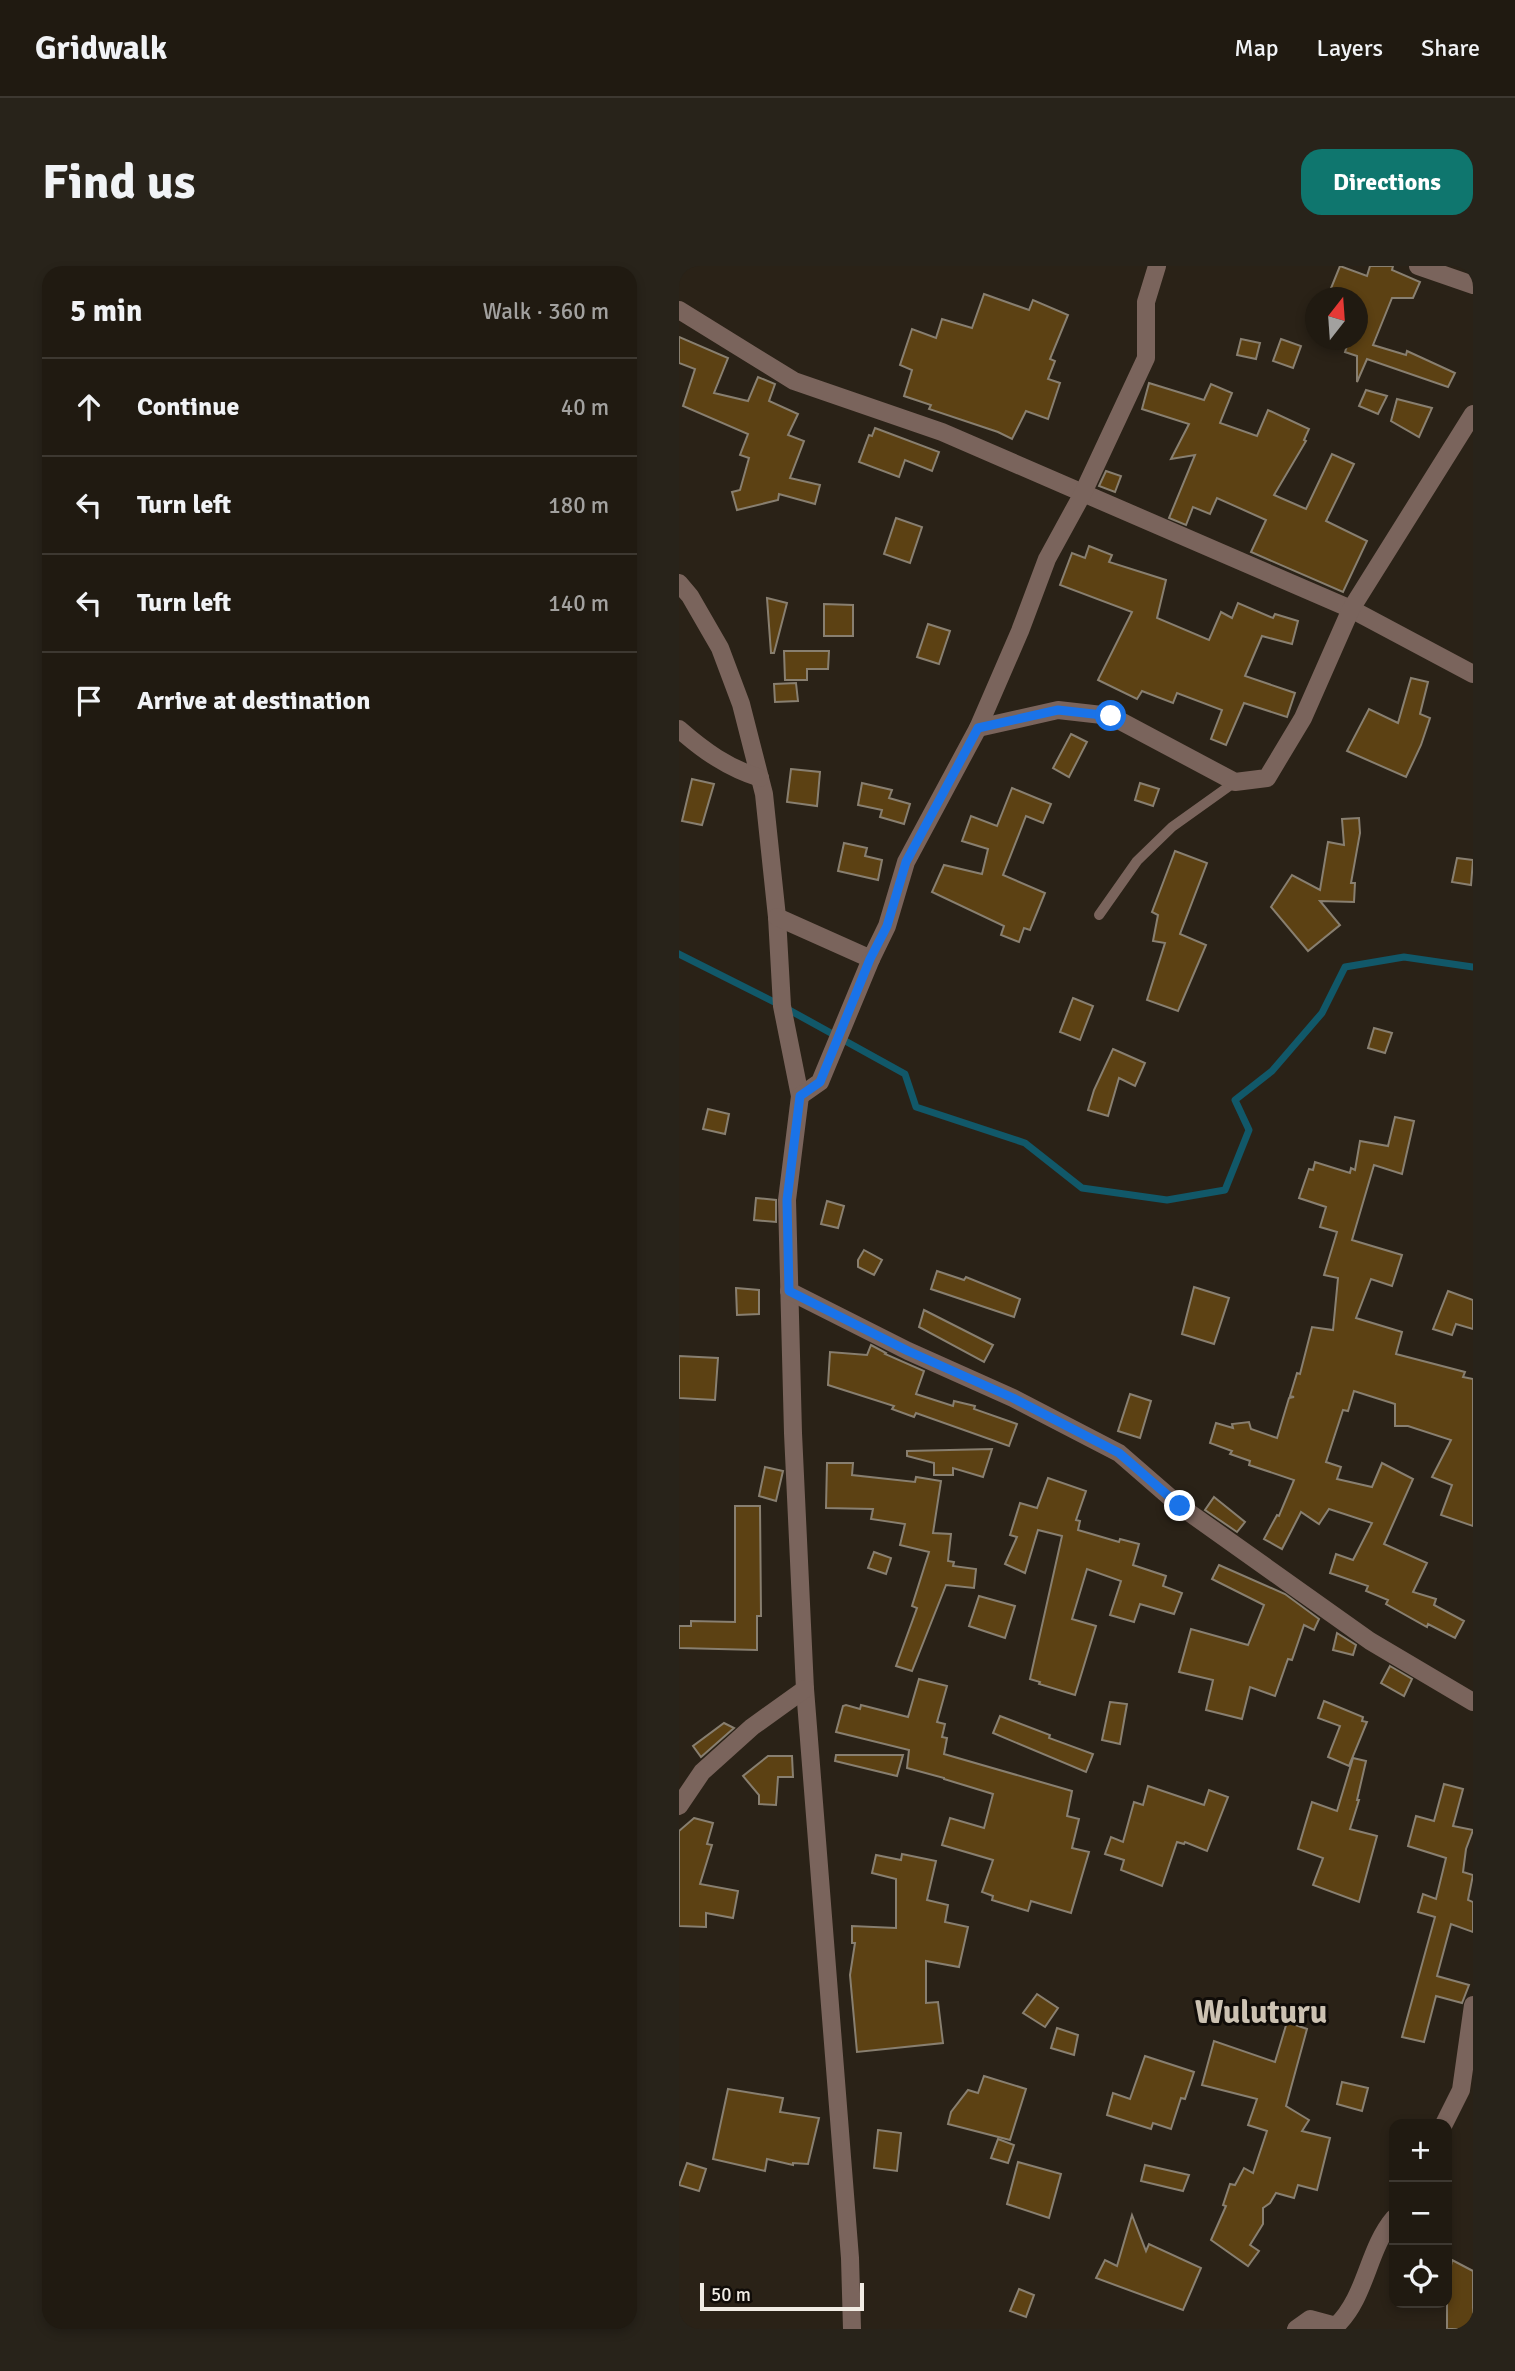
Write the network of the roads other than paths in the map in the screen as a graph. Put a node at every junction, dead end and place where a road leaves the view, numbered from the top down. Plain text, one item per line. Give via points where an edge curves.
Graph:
1 (1157, 266) edge
2 (1418, 266) edge
3 (1473, 285) edge
4 (679, 310) edge
5 (1473, 414) edge
6 (1082, 495) junction
7 (679, 583) edge
8 (1351, 609) junction
9 (1473, 674) edge
10 (978, 728) junction
11 (679, 729) edge
12 (760, 778) junction
13 (1235, 782) junction
14 (1099, 915) dead end
15 (777, 917) junction
16 (870, 959) junction
17 (800, 1096) junction
18 (789, 1291) junction
19 (806, 1689) junction
20 (1473, 1702) edge
21 (679, 1806) edge
22 (1473, 2005) edge
23 (1447, 2119) edge
24 (1389, 2224) edge
25 (1338, 2328) edge
26 (852, 2329) edge
27 (1296, 2329) edge

1 - 6 street via 1146,302 1146,358
2 - 3 street
4 - 6 street via 794,381 942,432
5 - 8 street
6 - 8 street
6 - 10 street via 1048,559
7 - 12 street via 720,648 741,704
8 - 9 street
8 - 13 street via 1303,718 1267,778
10 - 13 street via 1058,710 1111,716
10 - 16 street via 906,862 887,926
11 - 12 street via 736,771
12 - 15 street
13 - 14 lane via 1172,827 1137,861
15 - 16 street
15 - 17 street via 782,1006
16 - 17 street via 820,1082
17 - 18 street via 787,1200
18 - 19 street
18 - 20 street via 1119,1453 1180,1506 1370,1641
19 - 21 street via 752,1727 702,1772
19 - 26 street
22 - 23 street via 1461,2091
24 - 25 street via 1350,2313
25 - 27 street via 1310,2319

